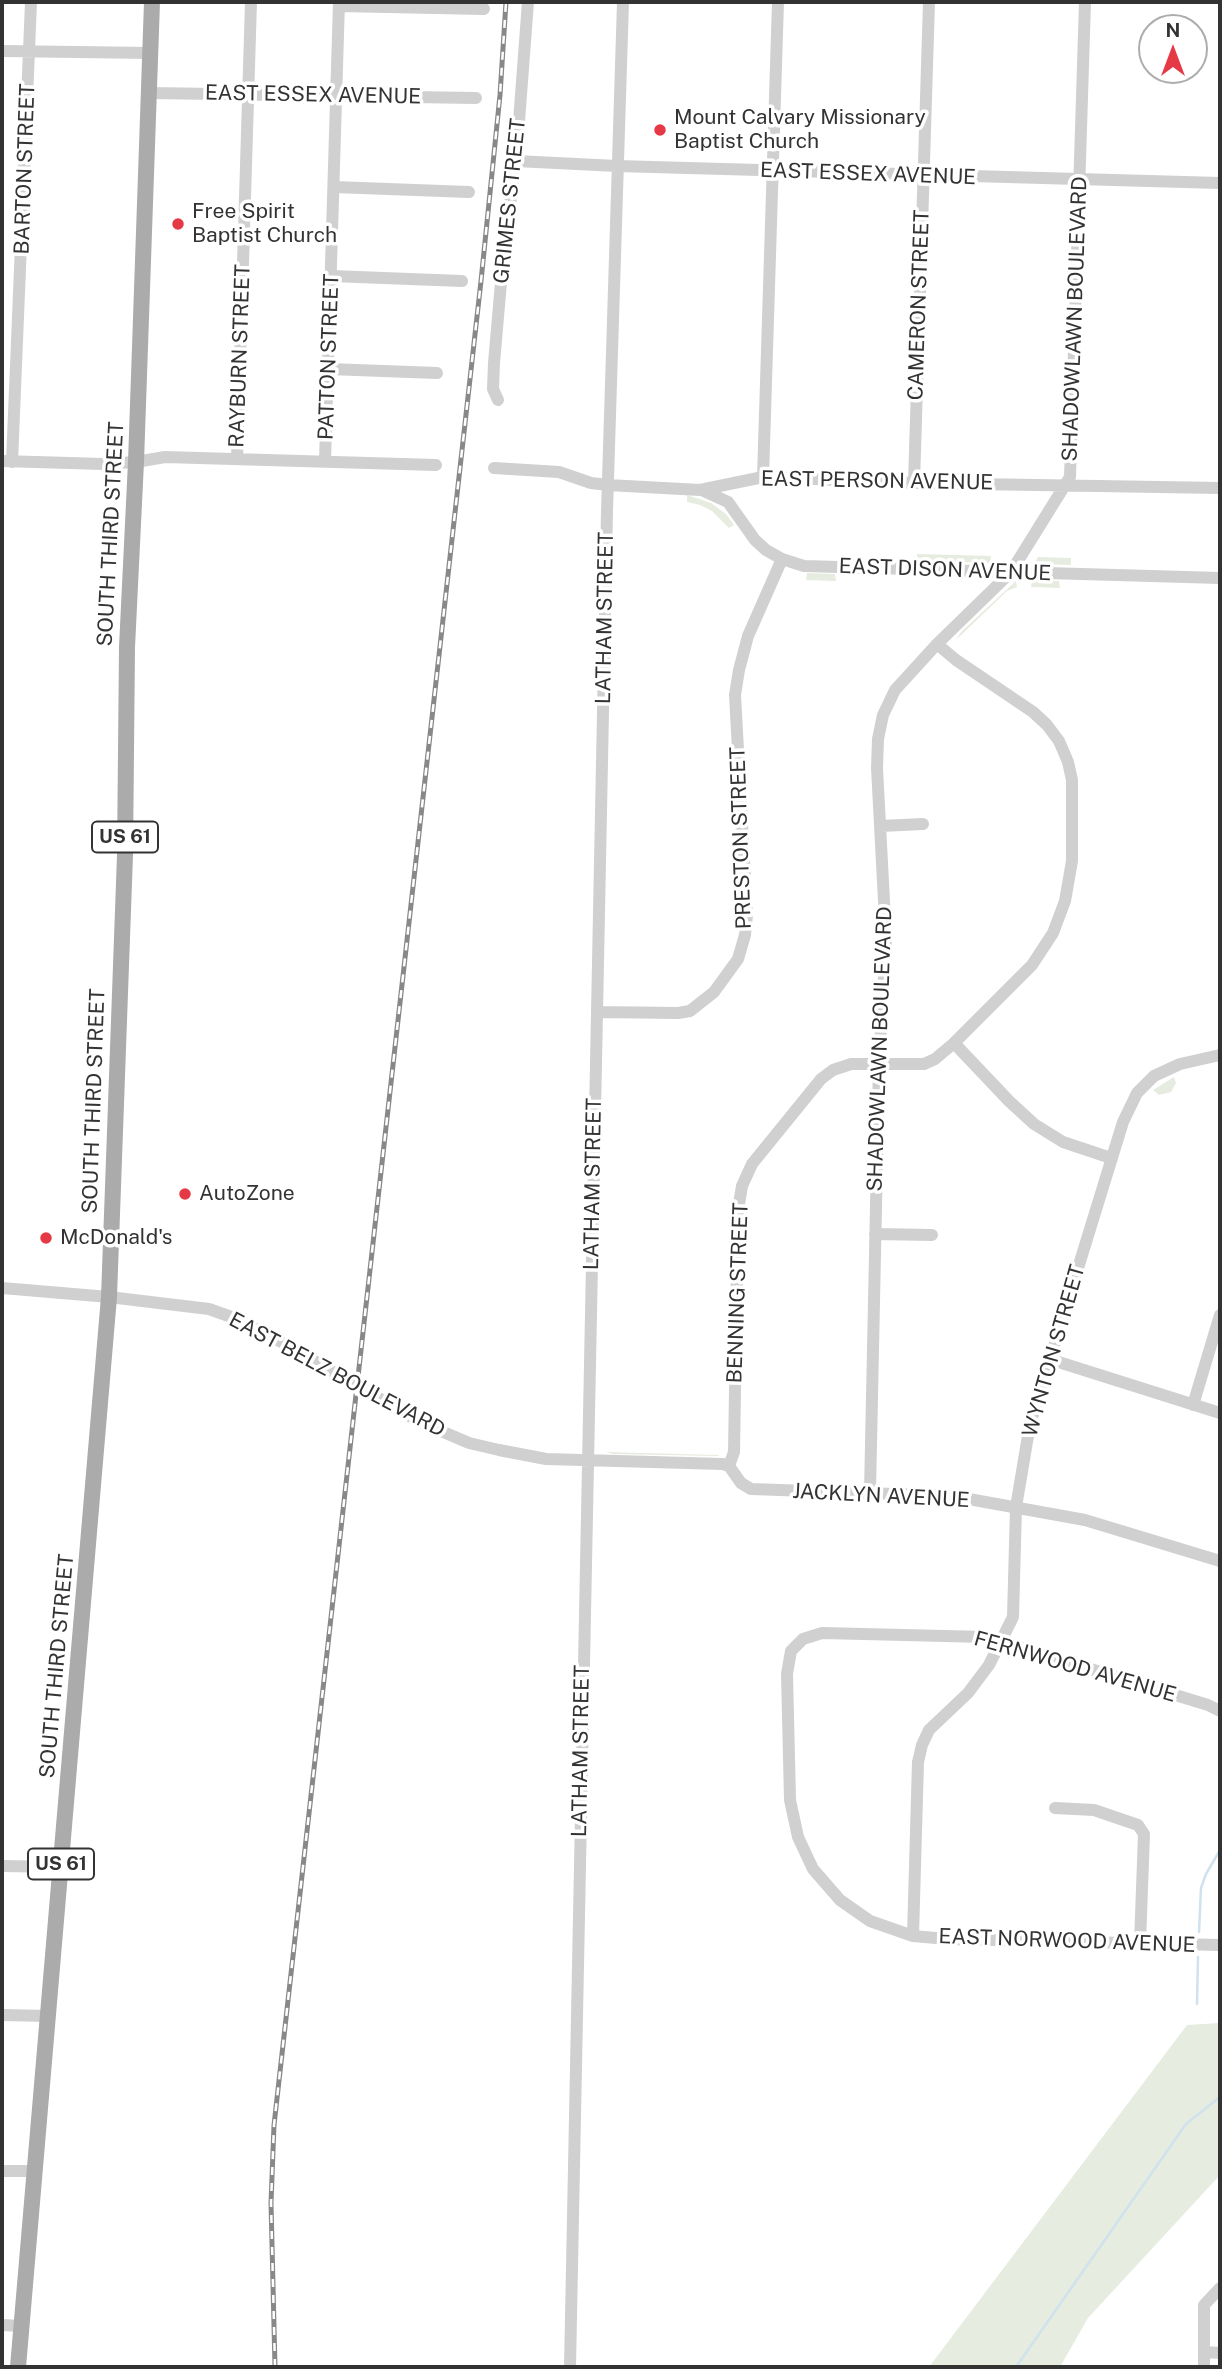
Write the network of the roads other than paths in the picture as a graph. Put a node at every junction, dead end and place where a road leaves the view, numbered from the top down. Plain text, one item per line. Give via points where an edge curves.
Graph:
1 (31, 2) edge
2 (152, 2) edge
3 (251, 2) edge
4 (528, 2) edge
5 (623, 2) edge
6 (778, 2) edge
7 (929, 2) edge
8 (1085, 2) edge
9 (339, 4) edge
10 (484, 9) dead end
11 (2, 51) edge
12 (30, 51) junction
13 (151, 53) junction
14 (150, 93) junction
15 (249, 93) junction
16 (337, 95) junction
17 (476, 98) dead end
18 (516, 161) junction
19 (617, 166) junction
20 (773, 171) junction
21 (923, 175) junction
22 (1080, 179) junction
23 (1220, 183) edge
24 (334, 187) junction
25 (470, 192) dead end
26 (331, 276) junction
27 (462, 281) dead end
28 (329, 369) junction
29 (438, 373) dead end
30 (498, 400) dead end
31 (237, 458) junction
32 (7, 461) edge
33 (325, 461) junction
34 (136, 462) junction
35 (436, 465) dead end
36 (494, 468) dead end
37 (763, 477) junction
38 (914, 483) junction
39 (608, 485) junction
40 (1066, 485) junction
41 (1220, 488) edge
42 (700, 490) junction
43 (782, 559) junction
44 (1010, 572) junction
45 (1220, 578) edge
46 (937, 645) junction
47 (922, 824) dead end
48 (881, 826) junction
49 (597, 1012) junction
50 (954, 1043) junction
51 (1220, 1055) edge
52 (879, 1064) junction
53 (1111, 1158) junction
54 (875, 1234) junction
55 (932, 1235) dead end
56 (2, 1288) edge
57 (108, 1297) junction
58 (1220, 1315) edge
59 (1049, 1359) junction
60 (1193, 1405) junction
61 (1220, 1413) edge
62 (588, 1460) junction
63 (729, 1466) junction
64 (870, 1492) junction
65 (1016, 1507) junction
66 (1220, 1561) edge
67 (803, 1639) joint
68 (1000, 1642) junction
69 (1220, 1711) edge
70 (1055, 1808) dead end
71 (2, 1866) edge
72 (61, 1867) junction
73 (914, 1936) junction
74 (1140, 1942) junction
75 (1220, 1945) edge
76 (2, 2015) edge
77 (48, 2016) junction
78 (2, 2171) edge
79 (33, 2171) junction
80 (1220, 2288) edge
81 (2, 2325) edge
82 (21, 2326) junction
83 (1204, 2352) junction
84 (1220, 2353) edge
85 (18, 2367) edge
86 (570, 2367) edge
87 (1204, 2367) edge

1 - 12 street, BARTON STREET
2 - 13 main road, SOUTH THIRD STREET / US 61
3 - 15 street, RAYBURN STREET
4 - 18 street, GRIMES STREET
5 - 19 street, LATHAM STREET
6 - 20 street
7 - 21 street, CAMERON STREET
8 - 22 street, SHADOWLAWN BOULEVARD
9 - 10 street
9 - 16 street, PATTON STREET
11 - 12 street
12 - 13 street
12 - 32 street, BARTON STREET
13 - 14 main road, SOUTH THIRD STREET / US 61
14 - 15 street, EAST ESSEX AVENUE
14 - 34 main road, SOUTH THIRD STREET / US 61
15 - 16 street, EAST ESSEX AVENUE
15 - 31 street, RAYBURN STREET
16 - 17 street, EAST ESSEX AVENUE
16 - 24 street, PATTON STREET
18 - 19 street, EAST ESSEX AVENUE
18 - 30 street, GRIMES STREET via 494,363 493,389
19 - 20 street, EAST ESSEX AVENUE
19 - 39 street, LATHAM STREET
20 - 21 street, EAST ESSEX AVENUE
20 - 37 street
21 - 22 street, EAST ESSEX AVENUE
21 - 38 street, CAMERON STREET
22 - 23 street, EAST ESSEX AVENUE
22 - 40 street, SHADOWLAWN BOULEVARD via 1070,477
24 - 25 street
24 - 26 street, PATTON STREET
26 - 27 street
26 - 28 street, PATTON STREET
28 - 29 street
28 - 33 street, PATTON STREET
31 - 33 street
31 - 34 street via 165,457
32 - 34 street
33 - 35 street
34 - 57 main road, SOUTH THIRD STREET / US 61
36 - 39 street, EAST PERSON AVENUE via 559,472
37 - 38 street, EAST PERSON AVENUE
37 - 42 street, EAST PERSON AVENUE
38 - 40 street, EAST PERSON AVENUE
39 - 42 street, EAST PERSON AVENUE
39 - 49 street, LATHAM STREET
40 - 41 street, EAST PERSON AVENUE
40 - 44 street, SHADOWLAWN BOULEVARD
42 - 43 street, EAST DISON AVENUE via 728,502 755,540
43 - 44 street, EAST DISON AVENUE via 804,566
43 - 49 street, PRESTON STREET via 748,636 735,695 747,915 738,959 714,992 690,1011
44 - 45 street, EAST DISON AVENUE
44 - 46 street, SHADOWLAWN BOULEVARD
46 - 48 street, SHADOWLAWN BOULEVARD via 901,683 883,715 877,753
46 - 50 street, BENNING STREET via 1041,718 1059,741 1072,780 1070,878 1053,933 1032,965
47 - 48 street
48 - 52 street, SHADOWLAWN BOULEVARD via 886,939
49 - 62 street, LATHAM STREET
50 - 52 street, BENNING STREET via 924,1064
50 - 53 street via 1034,1124 1063,1142
51 - 53 street, WYNTON STREET via 1167,1069 1143,1085 1126,1113
52 - 54 street, SHADOWLAWN BOULEVARD
52 - 63 street, BENNING STREET via 851,1064 825,1075 745,1178 738,1219 734,1452
53 - 59 street, WYNTON STREET
54 - 55 street
54 - 64 street, SHADOWLAWN BOULEVARD
56 - 57 street, EAST BELZ BOULEVARD
57 - 62 street, EAST BELZ BOULEVARD via 184,1304 237,1319 420,1422 469,1443 545,1459
57 - 72 main road, SOUTH THIRD STREET / US 61
58 - 60 street
59 - 60 street
59 - 65 street, WYNTON STREET via 1030,1424
60 - 61 street
62 - 63 street
62 - 86 street, LATHAM STREET
63 - 64 street, JACKLYN AVENUE via 751,1489
64 - 65 street, JACKLYN AVENUE via 942,1494
65 - 66 street, JACKLYN AVENUE via 1085,1520
65 - 68 street, WYNTON STREET via 1013,1617
67 - 68 street, FERNWOOD AVENUE via 822,1633 948,1635
67 - 73 street, EAST NORWOOD AVENUE via 791,1650 788,1674 790,1800 797,1837 813,1868 840,1900 870,1921
68 - 69 street, FERNWOOD AVENUE
68 - 73 street, WYNTON STREET via 968,1693 938,1719 922,1745
70 - 74 street via 1094,1810 1138,1825 1144,1834
71 - 72 street
72 - 77 main road, SOUTH THIRD STREET / US 61
73 - 74 street, EAST NORWOOD AVENUE
74 - 75 street, EAST NORWOOD AVENUE
76 - 77 street
77 - 79 main road, SOUTH THIRD STREET / US 61
78 - 79 street
79 - 82 main road, SOUTH THIRD STREET / US 61
80 - 83 street via 1204,2305
81 - 82 street
82 - 85 main road, SOUTH THIRD STREET / US 61
83 - 84 street
83 - 87 street

